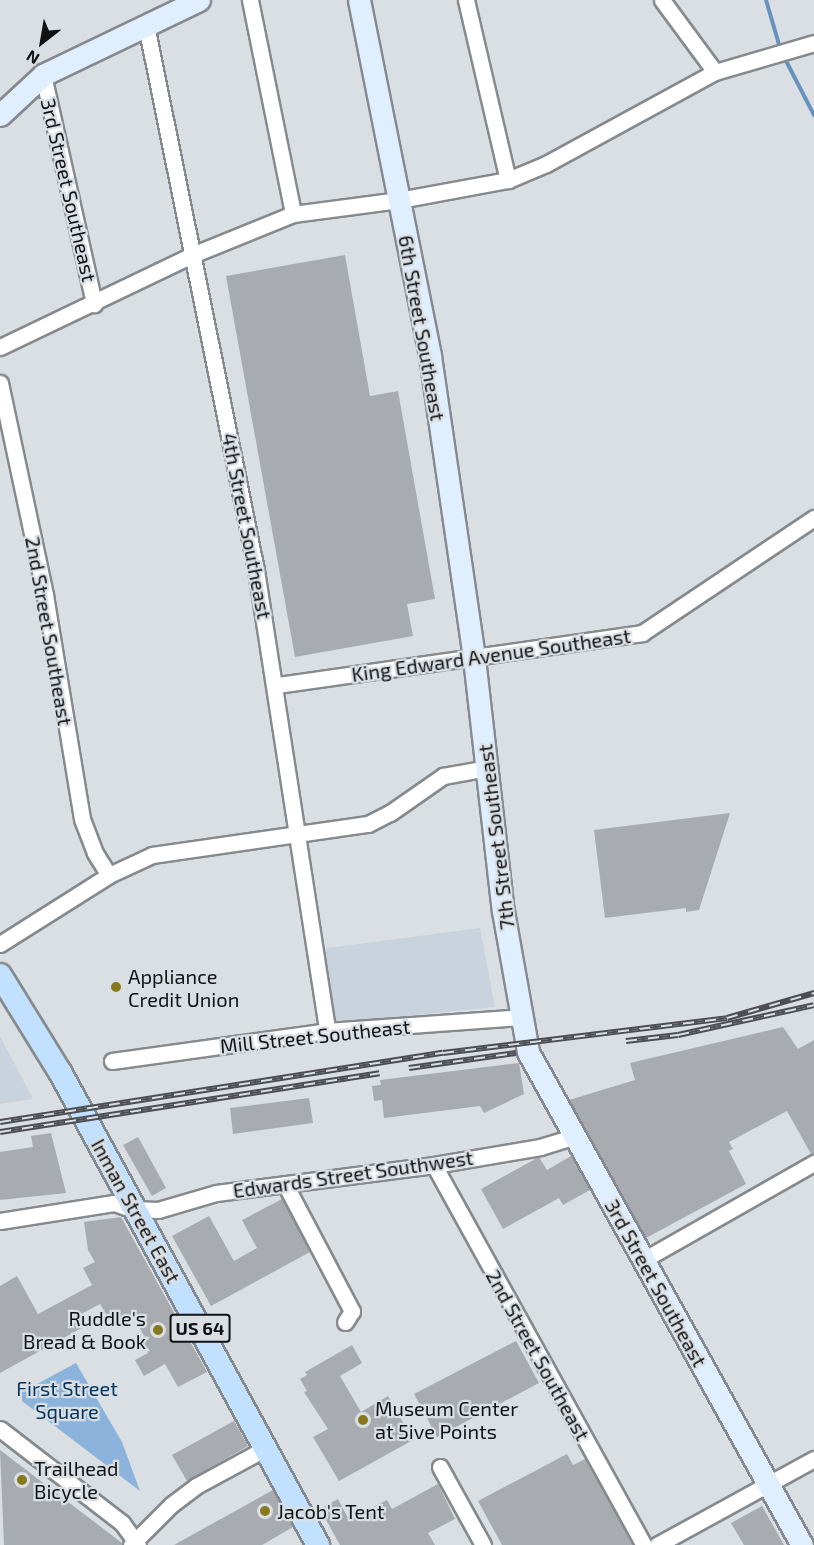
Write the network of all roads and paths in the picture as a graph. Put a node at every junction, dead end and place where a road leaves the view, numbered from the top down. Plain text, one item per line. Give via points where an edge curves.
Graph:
1 (250, 0) edge
2 (358, 0) edge
3 (466, 0) edge
4 (662, 0) edge
5 (191, 2) edge
6 (146, 25) junction
7 (814, 43) edge
8 (716, 72) junction
9 (43, 75) junction
10 (0, 115) edge
11 (508, 180) junction
12 (399, 200) junction
13 (292, 214) junction
14 (192, 255) junction
15 (94, 304) junction
16 (0, 347) edge
17 (0, 383) edge
18 (814, 518) edge
19 (474, 658) junction
20 (277, 685) junction
21 (488, 768) junction
22 (299, 831) junction
23 (110, 875) junction
24 (0, 944) edge
25 (0, 975) edge
26 (520, 1017) junction
27 (327, 1031) junction
28 (112, 1061) dead end
29 (572, 1137) junction
30 (814, 1163) edge
31 (434, 1165) junction
32 (285, 1184) junction
33 (135, 1209) junction
34 (0, 1221) edge
35 (643, 1260) junction
36 (345, 1322) dead end
37 (0, 1429) edge
38 (266, 1448) junction
39 (814, 1459) edge
40 (440, 1467) dead end
41 (768, 1484) junction
42 (134, 1544) edge
43 (318, 1545) edge
44 (483, 1545) edge
45 (644, 1545) edge
46 (657, 1545) edge
47 (802, 1545) edge

1 - 13 street
2 - 12 street, 6th Street Southeast
3 - 11 street
4 - 8 street
5 - 6 street
6 - 9 street
6 - 14 street, 4th Street Southeast
7 - 8 street
8 - 11 street via 546,164
9 - 10 street
9 - 15 street, 3rd Street Southeast
11 - 12 street
12 - 13 street
12 - 19 street, 6th Street Southeast via 430,356
13 - 14 street
14 - 15 street
14 - 20 street, 4th Street Southeast
15 - 16 street
17 - 23 street, 2nd Street Southeast via 45,595 82,819 95,853
18 - 19 street, King Edward Avenue Southeast via 642,633
19 - 20 street, King Edward Avenue Southeast
19 - 21 street, 7th Street Southeast
20 - 22 street, 4th Street Southeast
21 - 22 street via 443,776 368,824
21 - 26 street, 7th Street Southeast
22 - 23 street via 152,855
22 - 27 street, 4th Street Southeast
23 - 24 street
25 - 33 main road, Inman Street East / US 64 via 60,1072
26 - 27 street, Mill Street Southeast
26 - 29 street, 3rd Street Southeast via 528,1052
27 - 28 street, Mill Street Southeast
29 - 31 street, Edwards Street Southwest via 540,1147
29 - 35 street, 3rd Street Southeast
30 - 35 street
31 - 32 street, Edwards Street Southwest
31 - 45 street, 2nd Street Southeast
32 - 33 street, Edwards Street Southwest via 216,1193 158,1209
32 - 36 street via 352,1311
33 - 34 street, Edwards Street Southwest via 114,1203
33 - 38 main road, Inman Street East / US 64
35 - 41 street, 3rd Street Southeast
37 - 42 street via 122,1523
38 - 42 street via 188,1492
38 - 43 main road, Inman Street East / US 64
39 - 41 street
40 - 44 street
41 - 46 street
41 - 47 street, 3rd Street Southeast

